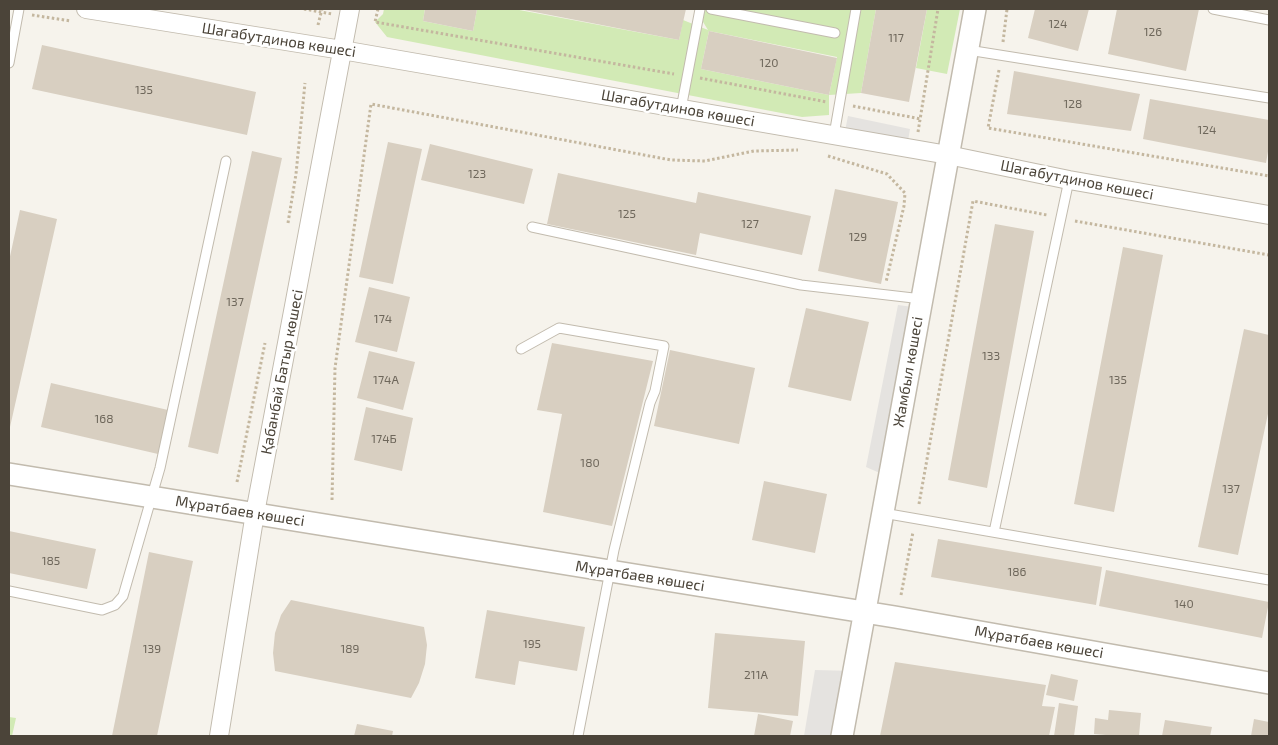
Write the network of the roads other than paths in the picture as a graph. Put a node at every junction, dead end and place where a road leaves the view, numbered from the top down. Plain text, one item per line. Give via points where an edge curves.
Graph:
1 (19, 9) edge
2 (86, 9) edge
3 (350, 9) edge
4 (700, 9) edge
5 (711, 9) edge
6 (856, 9) edge
7 (975, 9) edge
8 (1213, 9) edge
9 (1269, 20) edge
10 (835, 33) dead end
11 (342, 50) junction
12 (968, 50) junction
13 (9, 63) edge
14 (1269, 98) edge
15 (681, 108) junction
16 (834, 135) junction
17 (948, 154) junction
18 (226, 161) dead end
19 (1069, 180) junction
20 (1269, 215) edge
21 (532, 227) dead end
22 (922, 299) junction
23 (521, 349) dead end
24 (9, 474) edge
25 (151, 497) junction
26 (882, 512) junction
27 (255, 513) junction
28 (994, 532) junction
29 (610, 571) junction
30 (1269, 580) edge
31 (9, 592) edge
32 (864, 612) junction
33 (1269, 683) edge
34 (219, 736) edge
35 (578, 736) edge
36 (842, 736) edge

1 - 13 lane
2 - 11 street, Шагабутдинов көшесі
3 - 11 street, Қабанбай Батыр көшесі
4 - 15 lane
5 - 10 lane
6 - 16 lane
7 - 12 street, Жамбыл көшесі
8 - 9 lane
11 - 15 street, Шагабутдинов көшесі
11 - 27 street, Қабанбай Батыр көшесі
12 - 14 lane
12 - 17 street, Жамбыл көшесі
15 - 16 street, Шагабутдинов көшесі
16 - 17 street, Шагабутдинов көшесі
17 - 19 street, Шагабутдинов көшесі
17 - 22 street, Жамбыл көшесі
18 - 25 lane
19 - 20 street, Шагабутдинов көшесі
19 - 28 lane
21 - 22 lane via 801,286
22 - 26 street, Жамбыл көшесі
23 - 29 lane via 559,328 664,346
24 - 25 street, Мұратбаев көшесі
25 - 27 street, Мұратбаев көшесі
25 - 31 lane via 123,596 115,605 102,610
26 - 28 lane
26 - 32 street, Жамбыл көшесі
27 - 29 street, Мұратбаев көшесі
27 - 34 street, Қабанбай Батыр көшесі
28 - 30 lane
29 - 32 street, Мұратбаев көшесі
29 - 35 lane
32 - 33 street, Мұратбаев көшесі
32 - 36 street, Жамбыл көшесі

